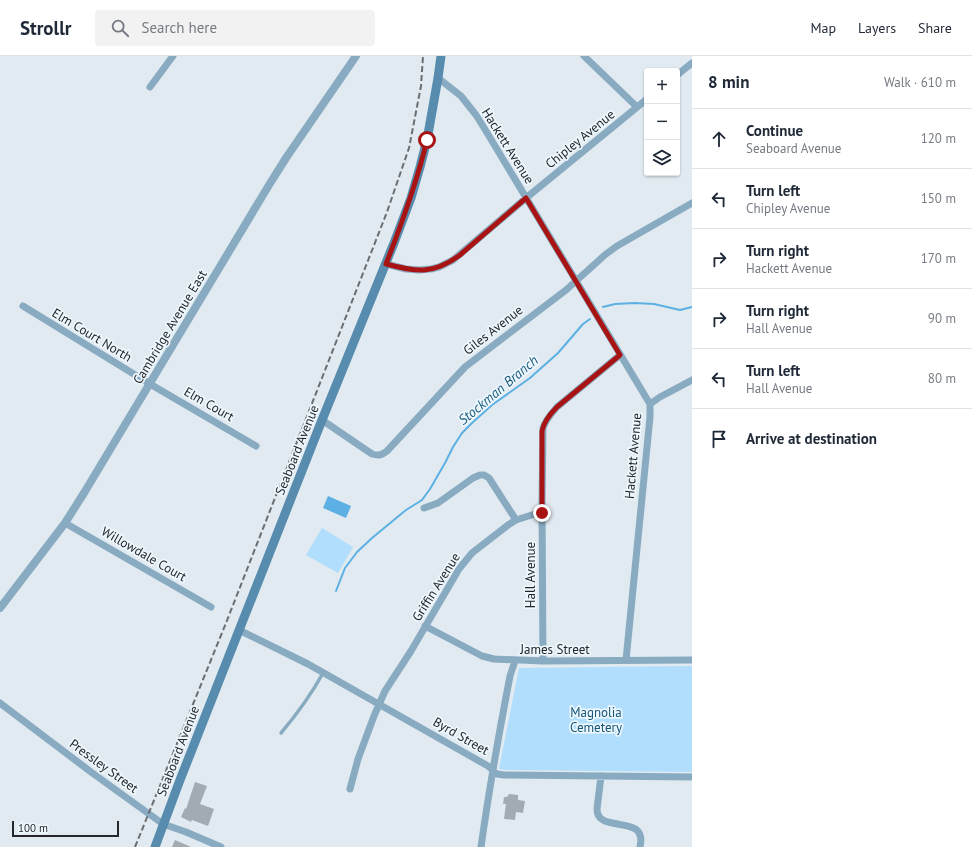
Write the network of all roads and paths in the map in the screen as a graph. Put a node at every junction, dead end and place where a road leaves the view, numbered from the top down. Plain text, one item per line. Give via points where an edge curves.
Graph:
1 (173, 56) edge
2 (356, 56) edge
3 (441, 56) edge
4 (584, 56) edge
5 (692, 63) edge
6 (680, 73) edge
7 (438, 78) junction
8 (150, 87) dead end
9 (644, 102) edge
10 (638, 107) junction
11 (526, 198) junction
12 (692, 203) edge
13 (386, 264) junction
14 (576, 281) junction
15 (23, 306) dead end
16 (620, 355) junction
17 (692, 380) edge
18 (150, 384) junction
19 (650, 404) junction
20 (322, 420) junction
21 (256, 446) dead end
22 (424, 508) dead end
23 (542, 513) junction
24 (516, 520) junction
25 (65, 523) junction
26 (211, 607) dead end
27 (0, 608) edge
28 (425, 626) junction
29 (239, 630) junction
30 (626, 660) junction
31 (692, 660) edge
32 (515, 661) junction
33 (543, 662) junction
34 (323, 672) junction
35 (0, 703) edge
36 (379, 704) junction
37 (281, 733) dead end
38 (492, 770) junction
39 (601, 776) junction
40 (692, 777) edge
41 (350, 789) dead end
42 (163, 824) junction
43 (155, 847) edge
44 (221, 847) edge
45 (481, 847) edge
46 (640, 847) edge

1 - 8 street
2 - 18 street, Cambridge Avenue East via 269,185
3 - 7 main road, Seaboard Avenue
4 - 10 street
5 - 6 street
7 - 11 street, Hackett Avenue via 461,96 476,115
7 - 13 main road, Seaboard Avenue via 420,167
9 - 10 street, Chipley Avenue
10 - 11 street, Chipley Avenue
11 - 13 street, Chipley Avenue via 460,255 445,264 419,270
11 - 14 street, Hackett Avenue
12 - 14 street, Giles Avenue via 617,246
13 - 20 main road, Seaboard Avenue
14 - 16 street, Hackett Avenue
14 - 20 street, Giles Avenue via 465,367 383,454 372,454
15 - 18 street, Elm Court North
16 - 19 street, Hackett Avenue
16 - 23 street, Hall Avenue via 557,407 545,422 542,431
17 - 19 street
18 - 21 street, Elm Court
18 - 25 street, Cambridge Avenue East
19 - 30 street, Hackett Avenue
20 - 29 main road, Seaboard Avenue
22 - 24 street via 438,503 473,478 484,475 489,478
23 - 24 street, Griffin Avenue
23 - 33 street, Hall Avenue
24 - 28 street, Griffin Avenue via 479,546 465,560
25 - 26 street, Willowdale Court
25 - 27 street, Cambridge Avenue East
28 - 32 street, James Street via 482,656
28 - 36 street, Griffin Avenue
29 - 34 street, Byrd Street
29 - 42 main road, Seaboard Avenue
30 - 31 street, James Street
30 - 33 street, James Street
32 - 33 street, James Street
32 - 38 street
34 - 36 street, Byrd Street
34 - 37 lane via 300,711
35 - 42 street, Pressley Street
36 - 38 street, Byrd Street
36 - 41 street, Griffin Avenue via 358,758
38 - 39 street, Byrd Street via 496,774 504,775
38 - 45 street
39 - 40 street, Byrd Street
39 - 46 street via 598,817 603,821 637,830 642,837
42 - 43 main road, Seaboard Avenue
42 - 44 street, Pressley Street

